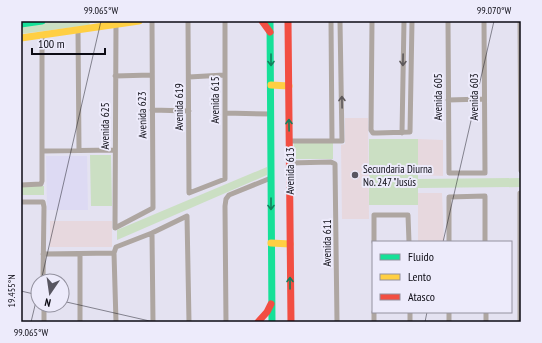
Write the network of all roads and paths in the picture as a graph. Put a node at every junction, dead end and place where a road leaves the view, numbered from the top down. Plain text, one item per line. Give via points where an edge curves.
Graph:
1 (42, 21) edge
2 (139, 21) edge
3 (152, 21) edge
4 (188, 21) edge
5 (225, 21) edge
6 (262, 21) edge
7 (270, 21) edge
8 (288, 21) edge
9 (331, 21) edge
10 (340, 21) edge
11 (372, 21) edge
12 (404, 21) edge
13 (412, 21) edge
14 (448, 21) edge
15 (484, 21) edge
16 (520, 21) edge
17 (29, 22) edge
18 (21, 24) edge
19 (92, 24) edge
20 (116, 24) junction
21 (78, 30) junction
22 (270, 33) junction
23 (42, 35) junction
24 (21, 38) edge
25 (151, 75) junction
26 (224, 75) junction
27 (115, 76) junction
28 (188, 77) junction
29 (271, 85) junction
30 (289, 86) junction
31 (520, 98) edge
32 (484, 99) junction
33 (448, 100) junction
34 (152, 110) junction
35 (189, 111) junction
36 (225, 113) junction
37 (271, 114) junction
38 (402, 133) junction
39 (290, 141) junction
40 (332, 141) junction
41 (79, 150) junction
42 (115, 150) junction
43 (43, 151) junction
44 (290, 163) junction
45 (521, 171) edge
46 (448, 173) joint
47 (271, 178) junction
48 (225, 179) joint
49 (21, 185) edge
50 (520, 193) edge
51 (21, 202) edge
52 (115, 228) joint
53 (152, 233) junction
54 (374, 241) edge
55 (409, 241) edge
56 (449, 241) edge
57 (485, 241) edge
58 (271, 244) junction
59 (290, 244) junction
60 (114, 253) junction
61 (43, 254) junction
62 (80, 254) junction
63 (43, 273) edge
64 (272, 303) junction
65 (80, 322) edge
66 (116, 322) edge
67 (153, 322) edge
68 (189, 322) edge
69 (226, 322) edge
70 (258, 322) edge
71 (272, 322) edge
72 (291, 322) edge
73 (337, 322) edge
74 (520, 322) edge

1 - 17 street
2 - 20 street
3 - 25 street, Avenida 623
4 - 28 street, Avenida 619
5 - 26 street, Avenida 615
6 - 22 street
7 - 22 street, Avenida 613
8 - 30 street, Avenida 613
9 - 40 street
40 -> 10 street via 342,141
11 - 38 street via 371,130
12 -> 38 street
13 - 38 street via 410,132
14 - 33 street, Avenida 605
15 - 32 street, Avenida 603
16 - 31 street
17 - 18 street
19 - 20 street
19 - 21 street
20 - 27 street, Avenida 625
21 - 23 street
21 - 41 street
22 -> 29 street, Avenida 613
23 - 24 street
23 - 43 street
25 - 27 street
25 - 34 street, Avenida 623
26 - 28 street
26 - 36 street, Avenida 615
27 - 42 street, Avenida 625
28 - 35 street, Avenida 619
29 - 30 street
29 - 37 street, Avenida 613
39 -> 30 street, Avenida 613
31 - 45 street
32 - 33 street
32 - 46 street, Avenida 603 via 485,173
33 - 46 street, Avenida 605
34 - 35 street
34 - 52 street, Avenida 623 via 153,208
35 - 48 street, Avenida 619 via 189,193
36 - 37 street
36 - 48 street, Avenida 615
37 - 47 street, Avenida 613
39 - 40 street
39 - 44 street, Avenida 613
41 - 42 street
41 - 43 street
42 - 52 street, Avenida 625
43 - 49 street via 41,184
44 - 59 street, Avenida 613
44 - 73 street, Avenida 611 via 335,164
47 -> 58 street, Avenida 613
47 - 69 street via 226,199
50 - 74 street
51 - 61 street via 42,202
53 - 60 street via 116,247
53 - 67 street
53 - 68 street via 188,216
54 - 55 street via 374,215 408,215
56 - 57 street via 449,196 485,196
58 - 59 street
58 - 64 street, Avenida 613
72 -> 59 street, Avenida 613
60 - 62 street
60 - 66 street
61 - 62 street
61 - 63 street
62 - 65 street
64 - 70 street
64 - 71 street, Avenida 613

